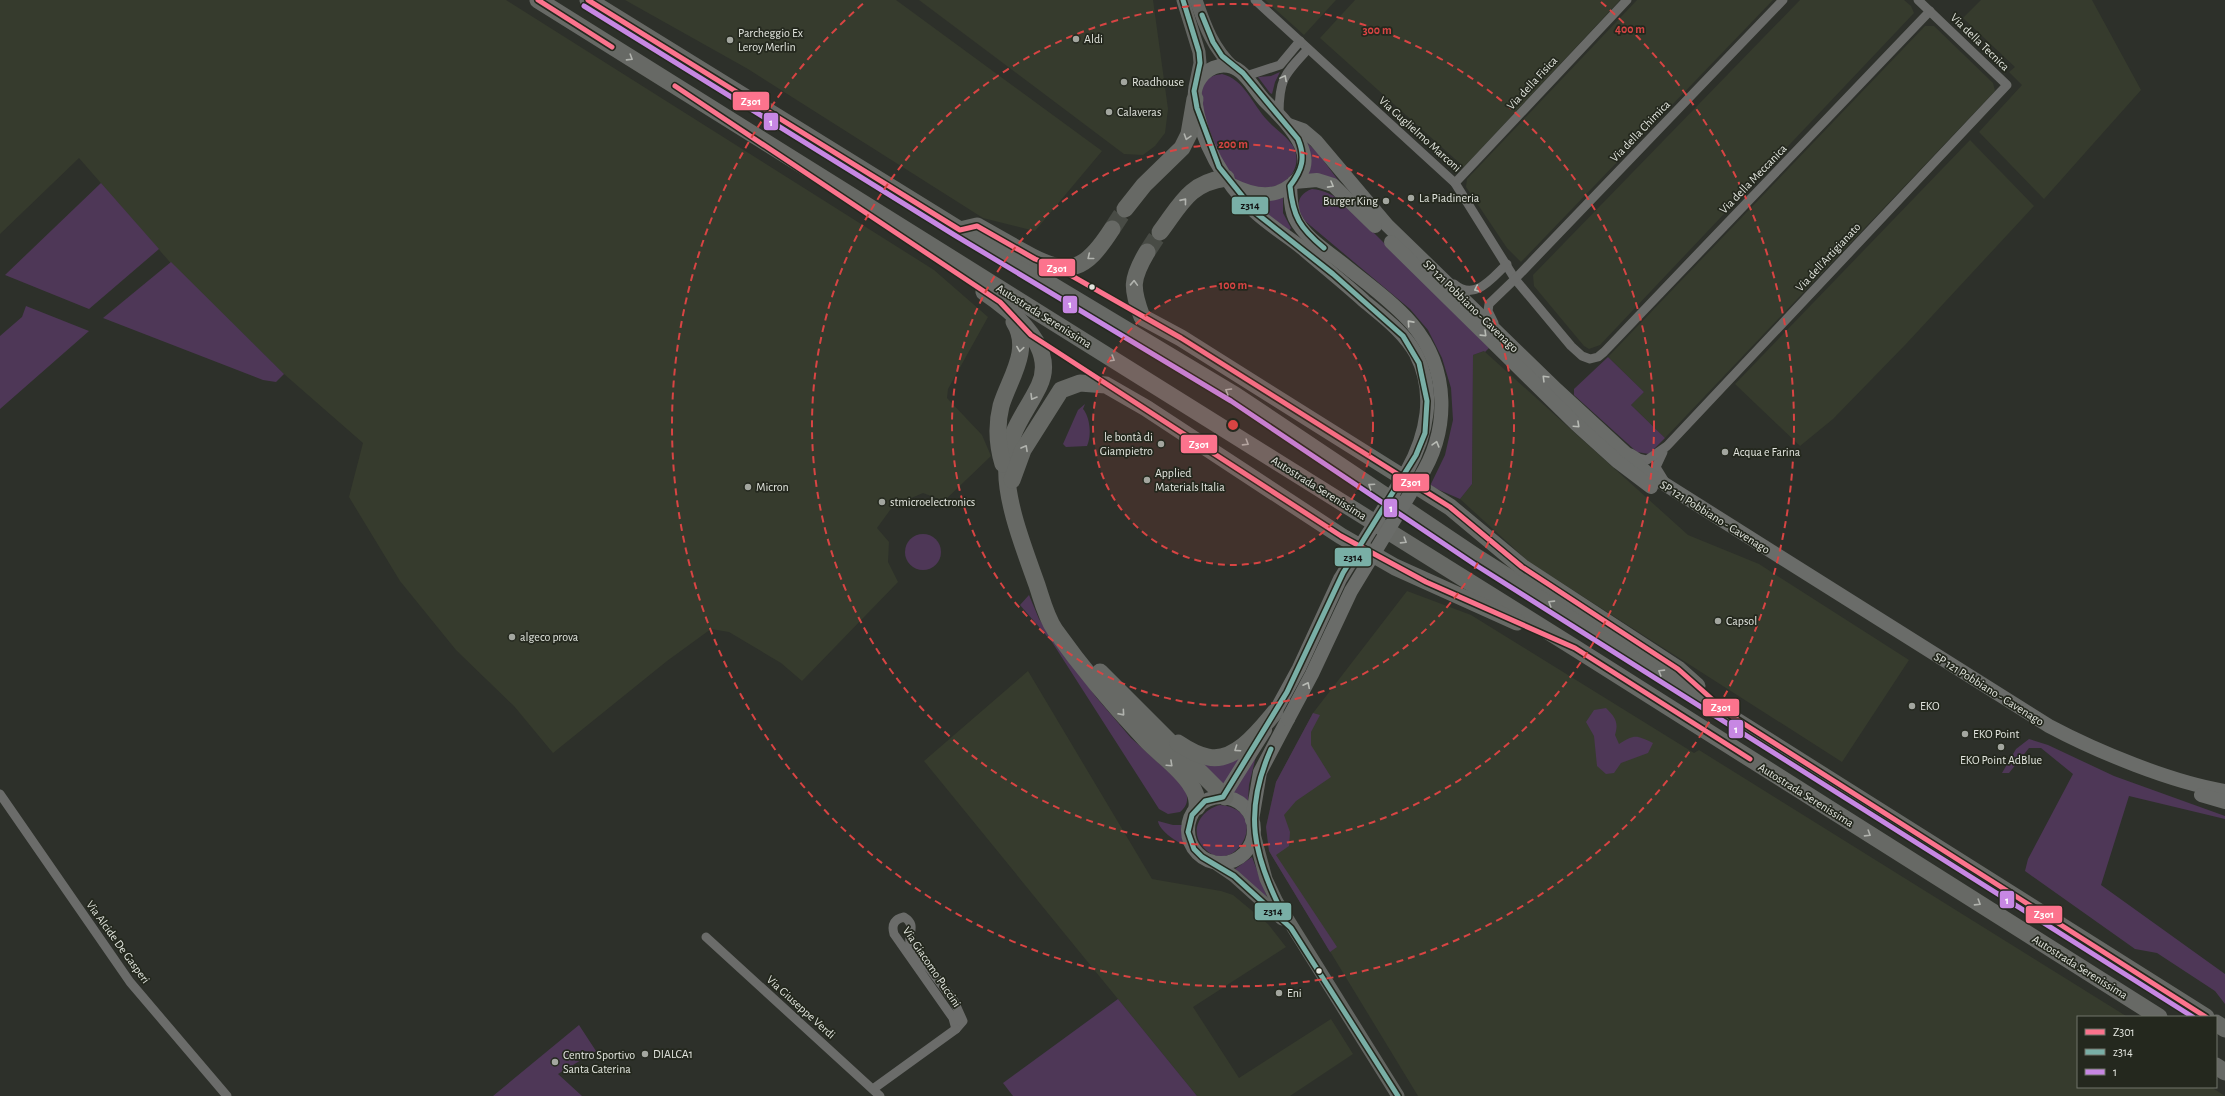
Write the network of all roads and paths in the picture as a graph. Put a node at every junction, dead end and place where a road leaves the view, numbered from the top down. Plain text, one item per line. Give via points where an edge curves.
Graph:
1 (538, 0) edge
2 (588, 0) edge
3 (1183, 0) edge
4 (1196, 0) edge
5 (1255, 0) edge
6 (1627, 0) edge
7 (1783, 0) edge
8 (1918, 0) edge
9 (1930, 11) junction
10 (1300, 41) junction
11 (1308, 49) junction
12 (1234, 68) junction
13 (1246, 76) junction
14 (2007, 85) joint
15 (1194, 94) junction
16 (711, 109) junction
17 (1279, 114) junction
18 (1289, 125) junction
19 (1229, 181) junction
20 (1455, 182) junction
21 (1292, 184) junction
22 (1125, 209) tunnel mouth
23 (1112, 229) tunnel mouth
24 (960, 230) junction
25 (1160, 232) tunnel mouth
26 (1401, 251) junction
27 (1147, 252) tunnel mouth
28 (1507, 264) junction
29 (1432, 268) junction
30 (1515, 279) junction
31 (1000, 302) junction
32 (1489, 304) junction
33 (1475, 309) junction
34 (1509, 342) junction
35 (1590, 359) joint
36 (1583, 415) junction
37 (1667, 446) junction
38 (1007, 477) junction
39 (1010, 498) junction
40 (1690, 501) junction
41 (1054, 630) junction
42 (1575, 648) junction
43 (1730, 715) junction
44 (1282, 716) junction
45 (1154, 727) junction
46 (2145, 767) junction
47 (2225, 783) edge
48 (2225, 791) edge
49 (0, 794) edge
50 (1224, 797) junction
51 (2225, 802) edge
52 (1197, 807) junction
53 (1253, 827) junction
54 (1212, 862) junction
55 (1291, 928) junction
56 (706, 937) dead end
57 (2157, 1016) edge
58 (2204, 1016) edge
59 (956, 1029) junction
60 (1381, 1068) junction
61 (873, 1089) junction
62 (227, 1096) edge
63 (880, 1096) edge
64 (1391, 1096) edge
65 (1398, 1096) edge

1 -> 16 highway, Autostrada Serenissima
2 - 24 highway, Autostrada Serenissima
3 - 15 street via 1199,52 1200,63
4 - 12 street via 1211,40
5 - 10 street, Via Guglielmo Marconi
6 - 20 street, Via della Fisica
7 - 30 street, Via della Chimica
8 - 9 street, Via della Tecnica
9 - 14 street, Via della Tecnica
9 - 35 street, Via della Meccanica via 1604,352
10 - 11 street, Via Guglielmo Marconi
10 - 13 street via 1277,67
17 -> 11 street via 1279,91 1286,73
11 - 20 street, Via Guglielmo Marconi
12 - 13 main road
12 - 15 main road via 1224,66 1211,69 1201,78
13 - 17 main road
14 - 37 street, Via dell'Artigianato
15 - 19 main road via 1214,157
15 -> 22 highway via 1189,134 1182,148 1144,185
16 - 31 highway
16 -> 42 highway, Autostrada Serenissima
17 - 18 main road
18 - 21 main road via 1299,140 1304,159 1302,171
18 - 29 main road, SP 121 Pobbiano - Cavenago via 1303,130 1316,141 1379,217
19 - 21 main road, SP 121 Pobbiano - Cavenago via 1247,191 1264,195 1277,193
25 -> 19 highway via 1198,186 1208,181
19 - 44 main road, bridge via 1256,213 1392,325 1413,351 1423,375 1427,411 1423,439 1407,471 1340,579 1295,675
20 - 28 street, Via Guglielmo Marconi
21 -> 26 main road, SP 121 Pobbiano - Cavenago via 1318,180 1333,185
44 -> 21 main road, bridge via 1312,674 1350,591 1420,479 1435,450 1442,413 1441,387 1429,350 1413,325 1393,305 1303,230 1292,210
23 -> 24 highway via 1097,252 1078,265 1062,269 1035,259 977,226
43 -> 24 highway, Autostrada Serenissima via 1478,558 1236,395
26 - 33 main road via 1411,257 1461,305
26 -> 51 main road, SP 121 Pobbiano - Cavenago via 1576,424 1618,462 1662,495 2043,733 2122,768
43 -> 27 highway via 1678,669 1522,567 1450,507 1181,338 1142,317 1134,295 1133,280
28 -> 29 street via 1478,290 1469,292 1459,289
28 - 30 street, Via Guglielmo Marconi
29 - 33 main road, SP 121 Pobbiano - Cavenago
30 - 32 street, Via della Chimica
30 - 35 street, Via Guglielmo Marconi via 1571,346 1582,356
31 -> 38 highway via 1017,327 1021,339 1018,362 1001,406 997,432
31 -> 38 highway via 1036,343 1044,368 1039,386 1011,435
32 - 33 street
32 - 34 street via 1490,317
33 - 34 main road, SP 121 Pobbiano - Cavenago
36 -> 34 main road, SP 121 Pobbiano - Cavenago
36 - 37 street, Via dell'Artigianato via 1639,458 1650,458
36 - 40 main road, SP 121 Pobbiano - Cavenago via 1640,467
37 - 40 street, Via dell'Artigianato via 1656,471 1663,480
38 - 39 highway
39 - 41 highway via 1036,584
39 -> 42 highway via 1018,462 1056,395 1072,384 1106,385 1341,536 1395,567
40 - 46 main road, SP 121 Pobbiano - Cavenago via 2042,722 2085,744
41 - 45 highway
41 -> 52 highway via 1137,730 1190,784 1197,799
42 -> 57 highway, Autostrada Serenissima
43 - 58 highway, Autostrada Serenissima
44 -> 45 highway via 1258,731 1237,750 1216,758 1189,750
44 - 50 main road
44 - 53 main road via 1260,772
45 - 50 highway
46 - 47 main road
46 - 48 main road, SP 121 Pobbiano - Cavenago via 2177,779
49 - 62 street, Via Alcide De Gasperi via 130,982
50 - 52 main road via 1209,799
50 - 53 main road via 1244,807
52 - 54 main road via 1189,823 1190,841 1199,855
53 - 54 main road via 1249,847 1239,857 1227,862
53 - 55 street via 1266,879
54 - 55 street via 1234,876
55 - 60 street
56 - 61 street, Via Giuseppe Verdi
59 - 59 street, Via Giacomo Puccini via 963,1021 954,1001 910,943 912,924 904,917 898,919 893,923 894,934 953,1018
59 - 61 street
60 - 64 street
60 - 65 street
61 - 63 street, Via Giuseppe Verdi

